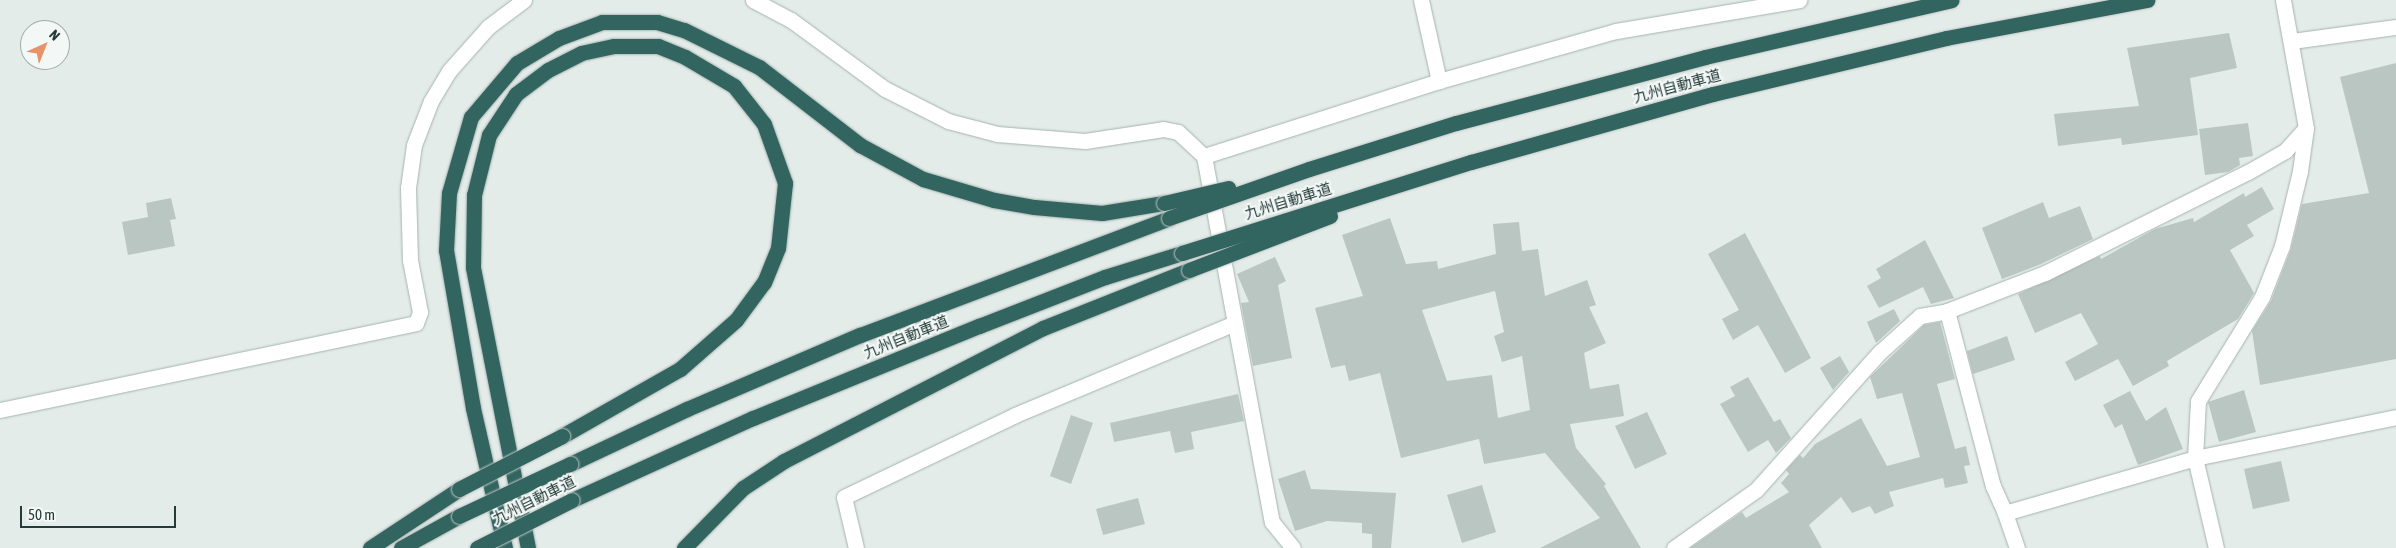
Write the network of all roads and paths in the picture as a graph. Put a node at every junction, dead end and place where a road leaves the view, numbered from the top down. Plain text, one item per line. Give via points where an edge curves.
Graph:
1 (524, 0) edge
2 (753, 0) edge
3 (1421, 0) edge
4 (1799, 0) edge
5 (1951, 0) edge
6 (2147, 0) edge
7 (2284, 0) edge
8 (2396, 28) edge
9 (2292, 41) junction
10 (1439, 81) junction
11 (2306, 128) junction
12 (1204, 156) junction
13 (1471, 162) junction
14 (1167, 210) junction
15 (1947, 311) junction
16 (1234, 323) junction
17 (0, 410) edge
18 (2396, 417) edge
19 (2195, 458) junction
20 (2005, 513) junction
21 (370, 548) edge
22 (401, 548) edge
23 (477, 548) edge
24 (506, 548) edge
25 (528, 548) edge
26 (684, 548) edge
27 (856, 548) edge
28 (1293, 548) edge
29 (1674, 548) edge
30 (2017, 548) edge
31 (2216, 548) edge

1 - 17 street via 488,27 449,71 431,101 414,145 408,188 410,260 420,312 416,323
2 - 12 street via 791,20 885,89 948,121 997,134 1085,141 1163,129 1178,132
3 - 10 street
4 - 10 street via 1616,31
5 - 14 highway, 九州自動車道, bridge via 1686,62 1456,123
6 - 13 highway, 九州自動車道, bridge via 1946,38 1722,91
7 - 9 street
8 - 9 street
9 - 11 street via 2293,68
10 - 12 street
11 - 15 street via 2285,151 2248,172 2045,273
11 - 19 street via 2300,171 2282,246 2262,297 2198,401
12 - 16 street
13 - 23 highway, 九州自動車道, bridge via 1105,277 753,418 572,500
13 - 26 highway, bridge via 1043,328 784,461 743,488
14 - 22 highway, 九州自動車道, bridge via 687,409 458,516
14 - 24 highway via 1102,213 1034,207 923,179 860,145 759,67 684,30 657,22 602,22 559,38 517,63 471,117 450,193 446,250 474,408
15 - 20 street via 1993,486
15 - 29 street via 1920,316 1880,352 1756,490
16 - 27 street via 1016,415 844,497
16 - 28 street via 1272,522
18 - 19 street
19 - 20 street
19 - 31 street
20 - 30 street
21 - 25 highway, bridge via 459,489 562,436 680,369 736,320 764,282 778,248 785,183 764,124 726,80 658,46 614,46 581,52 548,70 516,94 489,135 474,195 472,267

